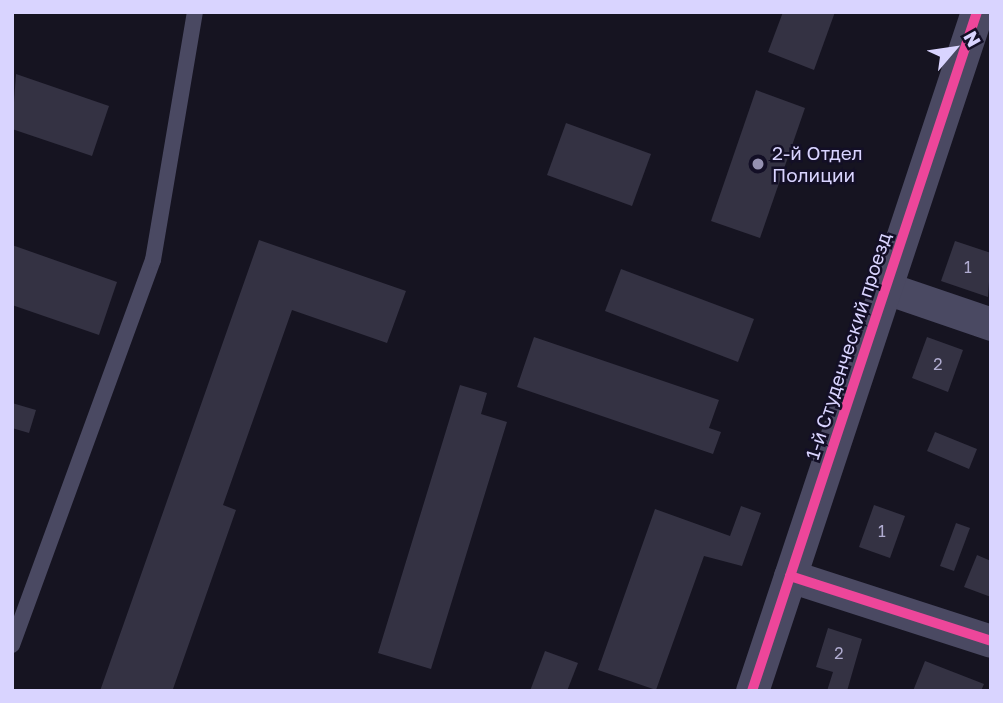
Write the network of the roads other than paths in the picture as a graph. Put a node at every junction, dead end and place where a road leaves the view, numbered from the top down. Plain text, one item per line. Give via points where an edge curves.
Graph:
1 (195, 12) edge
2 (981, 17) edge
3 (886, 288) junction
4 (991, 324) edge
5 (790, 576) junction
6 (991, 641) edge
7 (12, 645) edge
8 (752, 691) edge

1 - 7 lane via 153,260
2 - 3 street, 1-й Студенческий проезд
3 - 4 street
3 - 5 street, 1-й Студенческий проезд
5 - 6 street
5 - 8 street, 1-й Студенческий проезд

